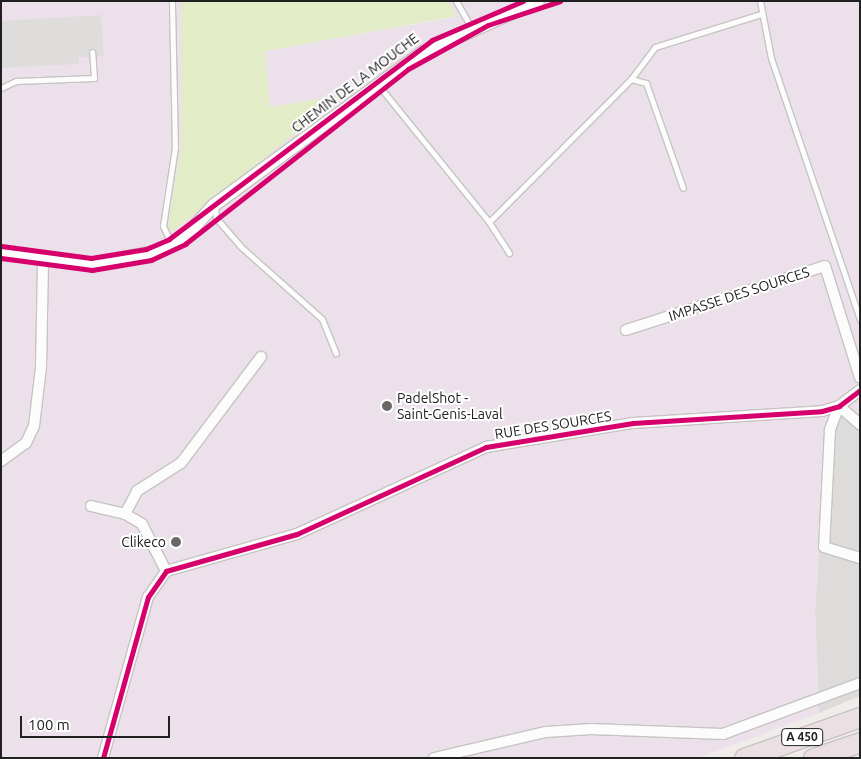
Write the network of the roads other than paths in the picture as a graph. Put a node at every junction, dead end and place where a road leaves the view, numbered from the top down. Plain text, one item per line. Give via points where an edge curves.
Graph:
1 (172, 1) edge
2 (456, 1) edge
3 (538, 1) edge
4 (760, 1) edge
5 (761, 14) junction
6 (471, 28) junction
7 (92, 52) dead end
8 (631, 79) junction
9 (377, 84) junction
10 (1, 88) edge
11 (683, 188) dead end
12 (214, 205) junction
13 (489, 222) junction
14 (172, 244) junction
15 (1, 251) edge
16 (508, 253) dead end
17 (43, 258) junction
18 (860, 320) edge
19 (626, 330) dead end
20 (336, 353) dead end
21 (261, 357) dead end
22 (860, 378) edge
23 (860, 390) edge
24 (839, 406) junction
25 (860, 424) edge
26 (1, 462) edge
27 (91, 506) dead end
28 (125, 514) junction
29 (860, 558) edge
30 (166, 571) junction
31 (860, 683) edge
32 (860, 717) edge
33 (860, 742) edge
34 (104, 758) edge
35 (434, 758) edge
36 (744, 758) edge
37 (813, 758) edge

1 - 14 lane via 176,148 163,226
2 - 6 lane
3 - 6 street, CHEMIN DE LA MOUCHE
4 - 5 lane
5 - 8 lane via 655,47
5 - 18 lane via 771,58
6 - 9 street, CHEMIN DE LA MOUCHE
7 - 10 lane via 94,78 16,81
8 - 11 lane via 646,83
8 - 13 lane
9 - 12 street, CHEMIN DE LA MOUCHE
9 - 13 lane
12 - 14 street, CHEMIN DE LA MOUCHE
12 - 20 lane via 216,218 240,246 322,319
13 - 16 lane
14 - 17 street, CHEMIN DE LA MOUCHE via 109,263
15 - 17 street, CHEMIN DE LA MOUCHE
17 - 26 street via 41,367 34,426 26,443
19 - 22 street, IMPASSE DES SOURCES via 825,266
21 - 28 street via 181,463 137,491
23 - 24 street, RUE DES SOURCES
24 - 25 street
24 - 29 street via 830,430 824,547
24 - 30 street, RUE DES SOURCES via 822,411 633,423 486,447 297,534
27 - 28 street
28 - 30 street via 142,524
30 - 34 street via 148,597
31 - 35 street via 793,711 723,734 591,729 546,732
32 - 36 highway, A 450
33 - 37 highway, A 450

